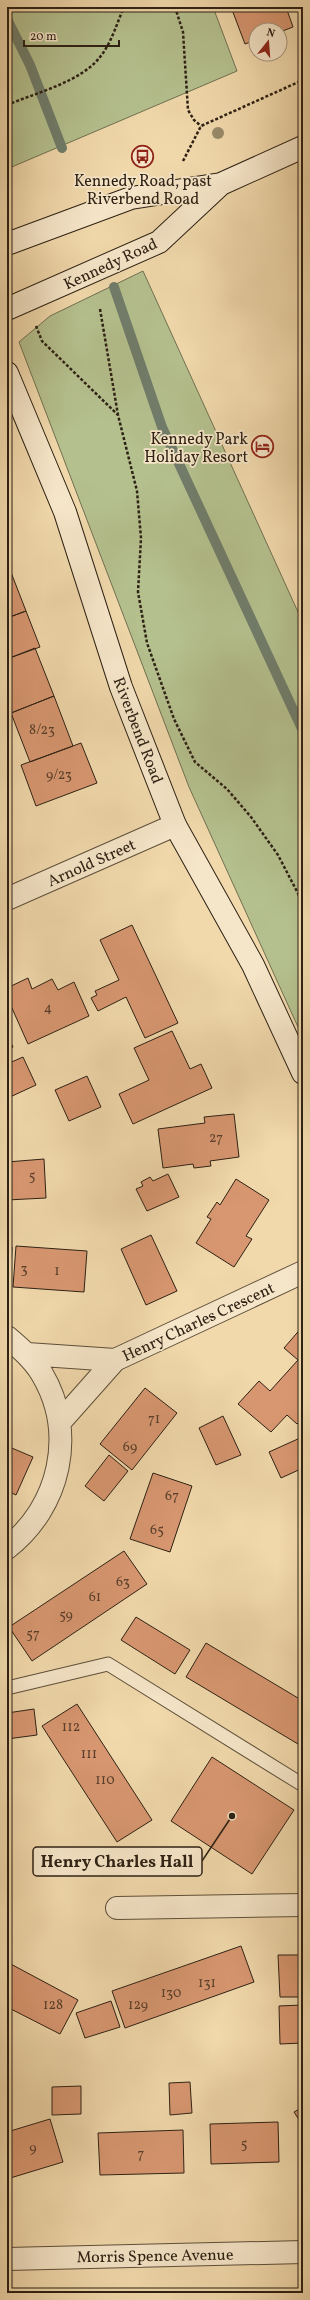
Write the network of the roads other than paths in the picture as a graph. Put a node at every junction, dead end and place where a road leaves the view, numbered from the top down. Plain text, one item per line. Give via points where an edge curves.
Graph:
1 (303, 147) edge
2 (221, 184) junction
3 (7, 244) edge
4 (7, 309) edge
5 (7, 373) edge
6 (175, 825) junction
7 (7, 900) edge
8 (303, 1074) edge
9 (303, 1272) edge
10 (7, 1337) edge
11 (27, 1354) junction
12 (115, 1360) junction
13 (60, 1422) junction
14 (7, 1548) edge
15 (7, 1688) edge
16 (303, 1785) edge
17 (303, 1905) edge
18 (117, 1908) dead end
19 (303, 2252) edge
20 (7, 2259) edge

1 - 2 main road, Kennedy Road
2 - 3 main road, Kennedy Road via 131,198
2 - 4 main road, Kennedy Road via 159,242
5 - 6 main road, Riverbend Road via 65,512 122,687
6 - 7 main road, Arnold Street
6 - 8 main road, Riverbend Road via 253,965
9 - 12 main road, Henry Charles Crescent
10 - 11 main road
11 - 12 main road, Henry Charles Crescent
11 - 13 main road via 42,1374 53,1397
12 - 13 main road, Henry Charles Crescent
13 - 14 main road via 61,1453 54,1484 41,1512 22,1536
15 - 16 lane via 108,1664
17 - 18 main road
19 - 20 main road, Morris Spence Avenue

